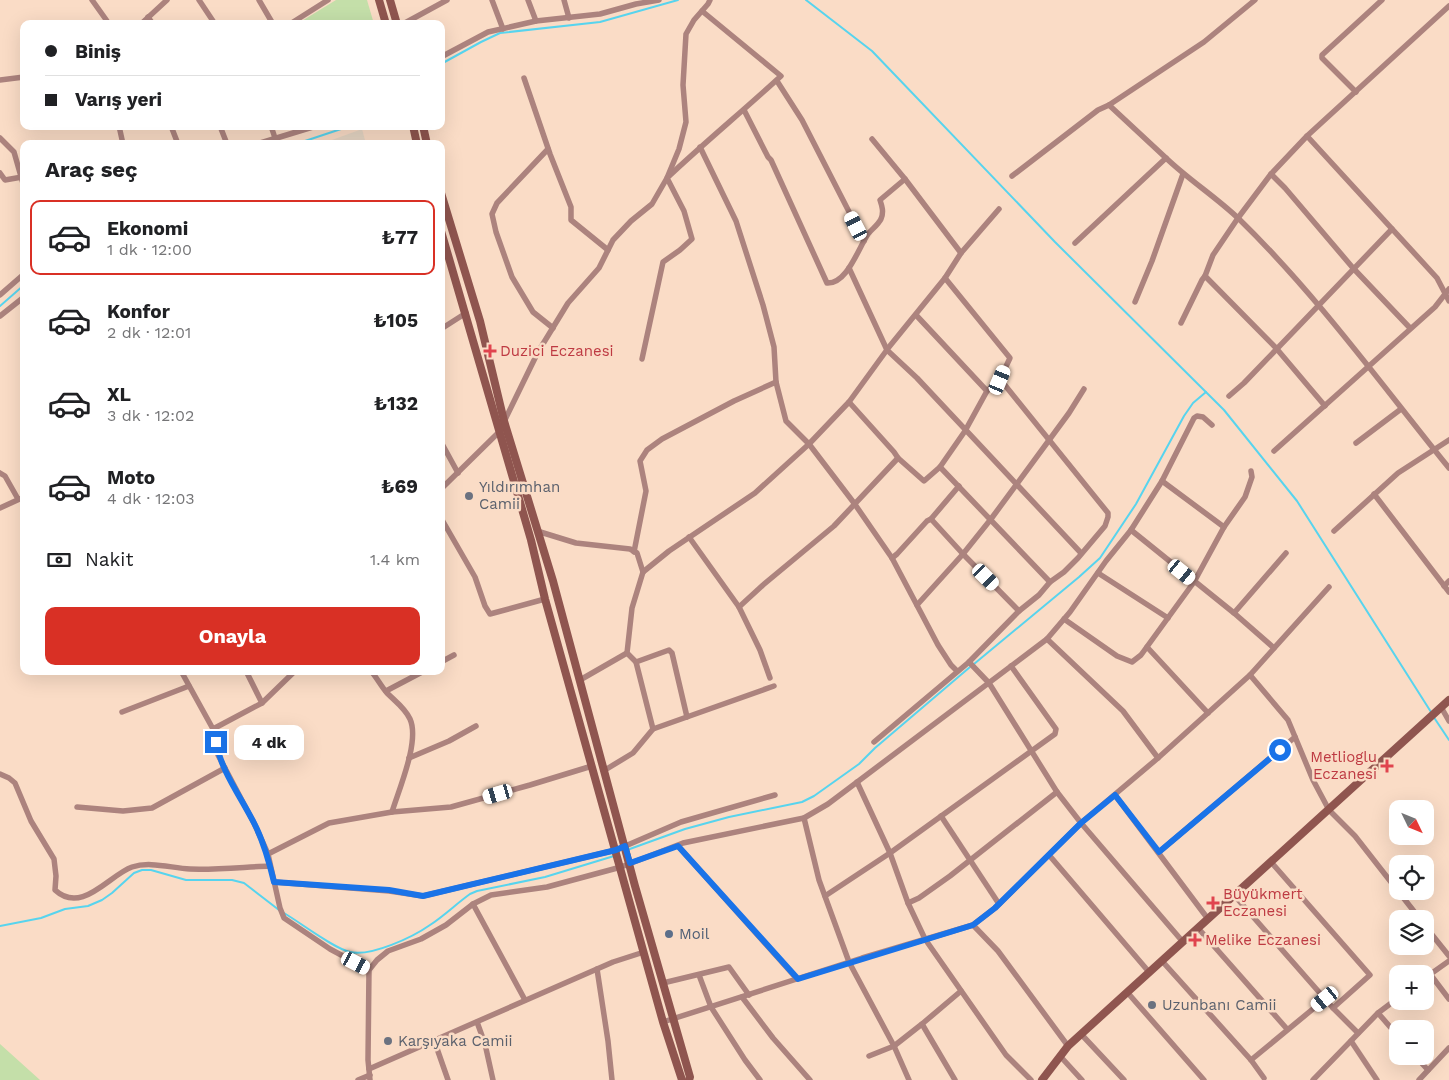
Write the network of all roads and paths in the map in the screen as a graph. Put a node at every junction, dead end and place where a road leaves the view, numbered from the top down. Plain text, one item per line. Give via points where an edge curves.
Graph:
1 (92, 0) edge
2 (167, 0) edge
3 (198, 0) edge
4 (259, 0) edge
5 (313, 0) edge
6 (328, 0) edge
7 (380, 0) edge
8 (390, 0) edge
9 (447, 0) edge
10 (492, 0) edge
11 (528, 0) edge
12 (564, 0) edge
13 (659, 0) edge
14 (710, 0) edge
15 (1255, 0) edge
16 (1382, 0) edge
17 (635, 2) edge
18 (317, 6) junction
19 (1449, 6) edge
20 (702, 11) junction
21 (148, 17) junction
22 (569, 18) junction
23 (106, 20) edge
24 (145, 20) edge
25 (150, 20) edge
26 (212, 20) edge
27 (271, 20) edge
28 (296, 20) edge
29 (385, 20) edge
30 (397, 20) edge
31 (410, 20) edge
32 (536, 21) junction
33 (503, 29) junction
34 (445, 54) edge
35 (20, 78) edge
36 (524, 78) dead end
37 (0, 80) edge
38 (777, 81) junction
39 (1356, 92) junction
40 (1109, 105) junction
41 (744, 110) junction
42 (272, 130) edge
43 (302, 130) edge
44 (1307, 136) junction
45 (0, 138) edge
46 (275, 138) junction
47 (872, 139) dead end
48 (269, 140) edge
49 (700, 147) junction
50 (548, 149) junction
51 (1166, 158) junction
52 (20, 171) edge
53 (0, 173) edge
54 (1183, 174) junction
55 (1271, 174) junction
56 (1012, 176) dead end
57 (20, 177) edge
58 (666, 178) junction
59 (905, 179) junction
60 (445, 205) edge
61 (999, 209) dead end
62 (1238, 218) junction
63 (1392, 229) junction
64 (864, 241) junction
65 (1075, 243) dead end
66 (445, 244) edge
67 (608, 250) junction
68 (961, 253) junction
69 (849, 268) junction
70 (1353, 268) junction
71 (1205, 276) junction
72 (20, 278) edge
73 (945, 278) junction
74 (1449, 289) edge
75 (1445, 295) junction
76 (0, 296) edge
77 (20, 300) edge
78 (1135, 302) dead end
79 (1449, 302) edge
80 (1318, 305) junction
81 (466, 314) junction
82 (916, 315) junction
83 (0, 316) edge
84 (1181, 323) dead end
85 (445, 327) edge
86 (553, 328) junction
87 (1410, 328) junction
88 (1276, 348) junction
89 (887, 350) junction
90 (642, 359) dead end
91 (1368, 367) junction
92 (1000, 380) junction
93 (776, 382) junction
94 (1084, 389) dead end
95 (987, 391) junction
96 (1229, 396) dead end
97 (849, 402) junction
98 (1325, 406) junction
99 (1401, 409) junction
100 (504, 421) junction
101 (1212, 425) dead end
102 (965, 431) junction
103 (499, 432) junction
104 (1049, 439) junction
105 (1449, 440) edge
106 (1356, 443) dead end
107 (809, 444) junction
108 (445, 449) edge
109 (1433, 449) junction
110 (1274, 451) dead end
111 (898, 458) junction
112 (940, 467) junction
113 (1449, 468) edge
114 (1251, 471) dead end
115 (0, 473) edge
116 (458, 473) junction
117 (1162, 480) junction
118 (1017, 484) junction
119 (445, 485) edge
120 (959, 486) junction
121 (1374, 494) junction
122 (20, 497) edge
123 (20, 498) edge
124 (854, 503) junction
125 (0, 508) edge
126 (931, 518) junction
127 (991, 519) junction
128 (445, 525) edge
129 (1224, 527) junction
130 (1131, 530) junction
131 (537, 531) junction
132 (1334, 531) dead end
133 (689, 537) junction
134 (634, 552) junction
135 (1081, 553) junction
136 (1286, 553) dead end
137 (963, 554) junction
138 (892, 558) junction
139 (643, 572) junction
140 (1098, 573) junction
141 (1449, 581) edge
142 (1050, 582) junction
143 (1194, 582) junction
144 (1329, 586) dead end
145 (1444, 586) junction
146 (1449, 592) edge
147 (545, 599) junction
148 (918, 605) junction
149 (739, 607) junction
150 (1019, 611) junction
151 (1234, 613) junction
152 (1168, 618) junction
153 (1064, 619) junction
154 (1047, 639) junction
155 (1147, 647) junction
156 (1274, 648) junction
157 (627, 653) junction
158 (454, 656) dead end
159 (445, 660) edge
160 (636, 662) junction
161 (972, 664) junction
162 (1012, 666) junction
163 (957, 670) junction
164 (183, 675) edge
165 (248, 675) edge
166 (291, 675) edge
167 (374, 675) edge
168 (416, 675) edge
169 (1250, 675) junction
170 (770, 678) dead end
171 (580, 680) junction
172 (989, 683) junction
173 (189, 686) junction
174 (774, 686) dead end
175 (386, 691) junction
176 (1449, 700) edge
177 (262, 703) junction
178 (1440, 708) junction
179 (122, 712) dead end
180 (1208, 713) junction
181 (687, 717) junction
182 (1449, 721) edge
183 (476, 726) dead end
184 (213, 729) junction
185 (653, 729) junction
186 (1295, 737) junction
187 (874, 742) dead end
188 (1032, 751) junction
189 (409, 758) junction
190 (1158, 758) junction
191 (592, 766) junction
192 (225, 768) junction
193 (605, 770) junction
194 (0, 774) edge
195 (857, 782) junction
196 (1057, 792) junction
197 (775, 795) dead end
198 (1115, 795) junction
199 (77, 807) dead end
200 (1329, 810) junction
201 (392, 812) junction
202 (941, 816) junction
203 (804, 818) junction
204 (1081, 823) junction
205 (678, 846) junction
206 (1159, 852) junction
207 (890, 853) junction
208 (268, 854) junction
209 (627, 854) junction
210 (1049, 855) junction
211 (618, 857) junction
212 (969, 860) junction
213 (1271, 862) junction
214 (270, 866) junction
215 (1389, 879) edge
216 (274, 882) junction
217 (1234, 895) junction
218 (825, 896) junction
219 (1405, 900) edge
220 (908, 903) junction
221 (473, 904) junction
222 (999, 904) junction
223 (1413, 910) edge
224 (1208, 919) junction
225 (973, 925) junction
226 (1198, 928) junction
227 (1434, 937) edge
228 (925, 939) junction
229 (1183, 942) junction
230 (644, 952) junction
231 (1449, 956) edge
232 (1162, 961) junction
233 (1449, 961) edge
234 (849, 962) junction
235 (597, 968) junction
236 (369, 970) junction
237 (1150, 972) junction
238 (1434, 972) edge
239 (699, 974) junction
240 (798, 979) junction
241 (663, 983) junction
242 (1434, 983) edge
243 (961, 991) junction
244 (1127, 992) junction
245 (746, 996) junction
246 (1325, 999) junction
247 (1449, 999) edge
248 (525, 1000) junction
249 (1389, 1005) edge
250 (711, 1007) junction
251 (1334, 1008) junction
252 (1378, 1013) junction
253 (673, 1019) junction
254 (477, 1022) junction
255 (663, 1022) junction
256 (922, 1024) junction
257 (1389, 1026) edge
258 (1287, 1029) junction
259 (1358, 1032) junction
260 (1081, 1034) junction
261 (434, 1040) junction
262 (1351, 1041) junction
263 (894, 1046) junction
264 (1068, 1046) junction
265 (1449, 1048) edge
266 (869, 1056) dead end
267 (1060, 1056) junction
268 (1251, 1060) junction
269 (1423, 1065) edge
270 (1428, 1070) junction
271 (370, 1075) edge
272 (1264, 1078) dead end
273 (757, 1079) edge
274 (1044, 1079) edge
275 (358, 1080) edge
276 (448, 1080) edge
277 (493, 1080) edge
278 (612, 1080) edge
279 (682, 1080) edge
280 (689, 1080) edge
281 (810, 1080) edge
282 (909, 1080) edge
283 (955, 1080) edge
284 (1031, 1080) edge
285 (1082, 1080) edge
286 (1124, 1080) edge
287 (1204, 1080) edge
288 (1313, 1080) edge
289 (1377, 1080) edge
290 (1419, 1080) edge

1 - 23 street
2 - 21 street
3 - 26 street
4 - 27 street
5 - 18 street
6 - 18 street
7 - 29 main road
8 - 30 main road
9 - 31 street
10 - 33 street
11 - 32 street
12 - 22 street
13 - 17 street
14 - 20 street
15 - 40 street via 1204,42
16 - 39 street via 1322,54 1322,58
17 - 22 street via 600,14
18 - 28 street
19 - 39 street
20 - 38 street via 781,76
20 - 58 street via 686,34 683,85 686,122
21 - 24 street
21 - 25 street
22 - 32 street
32 - 33 street
33 - 34 street via 488,32
35 - 37 street
36 - 50 street
38 - 41 street
38 - 64 street via 802,120
39 - 44 street
40 - 51 street
40 - 56 street
41 - 49 street
41 - 69 street via 771,160 826,283 846,274
42 - 46 street
43 - 46 street
44 - 55 street
44 - 63 street
45 - 52 street via 14,152
46 - 48 street
47 - 59 street
49 - 58 street
49 - 93 street via 736,221 774,348
50 - 67 street via 571,207 571,220
50 - 86 street via 497,203 492,214 512,277 533,312
51 - 54 street
51 - 65 street
53 - 57 street via 5,180
54 - 62 street
54 - 78 street
55 - 62 street
55 - 70 street
58 - 67 street via 652,204 613,240
58 - 90 street via 684,211 692,239 664,262
59 - 64 street via 880,200 882,218
59 - 68 street
60 - 100 main road via 480,321
61 - 68 street
62 - 71 street via 1214,255
62 - 80 street
63 - 70 street
63 - 75 street via 1437,278
64 - 69 street
66 - 81 main road
67 - 86 street via 599,268 568,303
68 - 73 street
69 - 89 street
70 - 80 street
70 - 87 street
71 - 84 street
71 - 88 street
72 - 76 street
73 - 82 street
73 - 92 street via 1010,358
74 - 75 street
75 - 79 street
75 - 87 street
77 - 83 street
80 - 88 street
80 - 91 street
81 - 85 street
81 - 103 main road
82 - 89 street
82 - 95 street
86 - 100 street
87 - 91 street
88 - 96 street
88 - 98 street
89 - 97 street
89 - 102 street
91 - 98 street
91 - 99 street
92 - 95 street
92 - 104 street
93 - 107 street via 786,421
93 - 134 street via 734,401 647,450 640,461 646,491
94 - 104 street
95 - 102 street
97 - 107 street
97 - 111 street
98 - 110 street
99 - 106 street
99 - 109 street
100 - 103 street
100 - 131 main road
101 - 117 street via 1203,417 1194,418
102 - 112 street
102 - 118 street
103 - 116 street
103 - 147 main road
104 - 118 street
104 - 135 street via 1108,513 1106,526
105 - 109 street
107 - 124 street
107 - 133 street via 755,493
108 - 116 street
109 - 113 street
109 - 121 street
111 - 112 street via 924,481
111 - 124 street
112 - 120 street
114 - 129 street via 1252,478 1245,497
115 - 122 street
116 - 119 street
117 - 129 street
117 - 130 street
118 - 127 street
118 - 135 street
120 - 126 street
120 - 127 street
121 - 132 street
121 - 145 street
123 - 125 street
124 - 138 street
124 - 149 street via 834,526
126 - 137 street
126 - 138 street
127 - 137 street
127 - 142 street
128 - 147 street via 475,577 490,614
129 - 143 street
130 - 140 street
130 - 143 street
131 - 134 street via 576,543
131 - 171 main road
133 - 139 street
133 - 149 street
134 - 139 street
135 - 142 street
136 - 151 street
137 - 148 street
137 - 150 street
138 - 148 street
139 - 157 street via 632,608
140 - 152 street
140 - 153 street
141 - 145 street
142 - 150 street
143 - 151 street
143 - 152 street
144 - 156 street
145 - 146 street
147 - 191 main road
148 - 163 street via 938,645
149 - 170 street
150 - 161 street
151 - 156 street
152 - 155 street
153 - 154 street
153 - 155 street via 1117,656 1132,662
154 - 162 street
154 - 190 street via 1123,710
155 - 180 street
156 - 169 street
157 - 160 street
157 - 171 street
158 - 159 street
160 - 181 street via 669,650 672,653
160 - 185 street
161 - 163 street
161 - 172 street
162 - 172 street
162 - 188 street via 1056,729 1055,734
163 - 187 street
164 - 173 street
165 - 177 street
166 - 177 street
167 - 175 street
168 - 175 street
169 - 180 street
169 - 186 street via 1288,720
171 - 193 main road
172 - 188 street
172 - 195 street
173 - 179 street
173 - 184 street
174 - 181 street
175 - 189 street via 411,721
176 - 178 main road
177 - 184 street
178 - 182 street
178 - 200 main road
180 - 190 street
181 - 185 street
183 - 189 street
184 - 192 street via 218,756
185 - 193 street via 633,753
186 - 200 street
186 - 206 street
188 - 196 street
188 - 202 street
189 - 201 street
190 - 198 street
191 - 201 street via 451,807
191 - 211 main road
192 - 199 street via 152,808 123,811
192 - 208 street
193 - 209 main road
194 - 214 street via 15,783 31,821 54,859 55,890 61,896 76,898 93,893 130,867 143,864 191,869
195 - 203 street
195 - 207 street
196 - 204 street
196 - 212 street
197 - 209 street via 681,822
198 - 204 street
198 - 206 street
200 - 213 main road
200 - 215 street via 1355,836
201 - 208 street via 329,824
202 - 207 street
202 - 212 street
203 - 205 street
203 - 218 street
204 - 210 street
204 - 229 street
205 - 209 street
205 - 240 street
206 - 224 street
207 - 218 street
207 - 220 street
208 - 214 street
209 - 211 street
209 - 211 street
209 - 241 main road
210 - 222 street
210 - 237 street
211 - 216 street via 423,896 389,890
211 - 221 street via 547,887 491,895
211 - 230 main road
212 - 220 street
212 - 222 street
213 - 217 main road
213 - 251 street via 1370,975
214 - 216 street
216 - 236 street via 284,918
217 - 224 main road
217 - 246 street
218 - 234 street
219 - 223 street
220 - 228 street
221 - 236 street via 446,925 388,951
221 - 248 street
222 - 225 street
224 - 226 main road
225 - 228 street
225 - 264 street via 998,951
226 - 229 main road
226 - 258 street
227 - 231 street
228 - 234 street
228 - 243 street
229 - 232 main road
230 - 235 street
230 - 255 main road
232 - 237 main road
232 - 268 street
233 - 238 street
234 - 240 street
234 - 263 street
235 - 248 street
235 - 278 street
236 - 271 street
237 - 244 main road
239 - 241 street
239 - 245 street via 729,967
239 - 250 street
240 - 245 street
241 - 253 main road
242 - 247 street
243 - 256 street
243 - 284 street via 1006,1055
244 - 260 main road
244 - 287 street
245 - 250 street
245 - 281 street via 773,1038
246 - 251 street
246 - 258 street
248 - 254 street
249 - 252 street
250 - 253 street
250 - 273 street
251 - 259 street
252 - 257 street
252 - 259 street
253 - 255 street
253 - 280 main road
254 - 261 street
254 - 277 street
255 - 279 main road
256 - 263 street
256 - 283 street
258 - 268 street
259 - 262 street
260 - 264 main road
260 - 286 street
261 - 271 street
261 - 276 street
262 - 288 street
262 - 289 street
263 - 266 street
263 - 282 street
264 - 267 main road
265 - 270 street
267 - 274 main road
267 - 285 street
268 - 272 street
269 - 270 street
270 - 290 street
271 - 275 street

